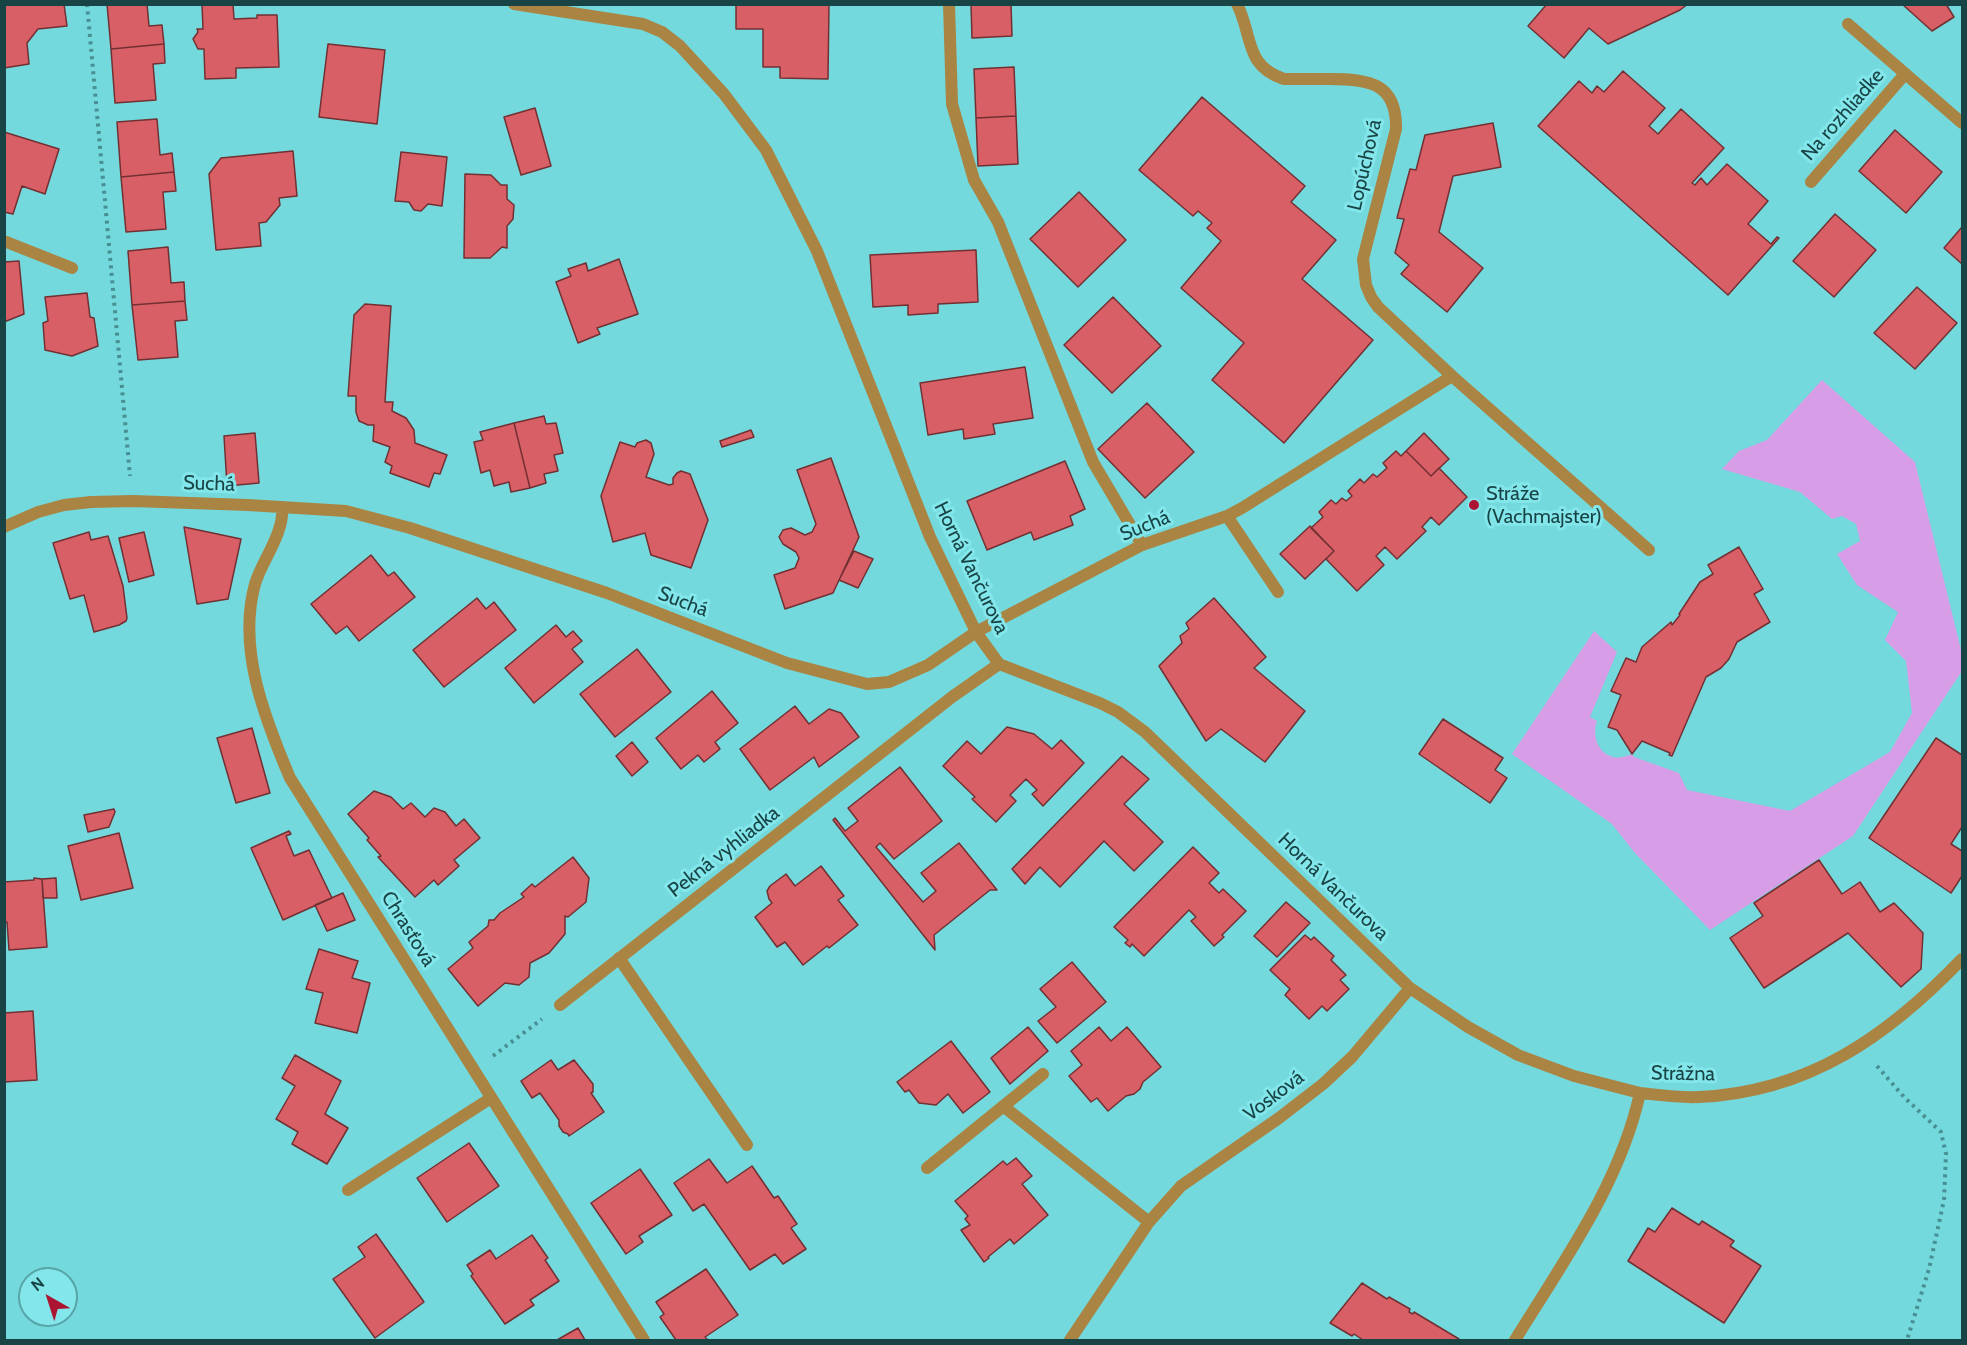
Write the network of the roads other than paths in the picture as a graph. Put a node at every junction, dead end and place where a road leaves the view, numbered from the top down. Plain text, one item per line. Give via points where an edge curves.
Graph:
1 (514, 4) edge
2 (949, 4) edge
3 (1237, 4) edge
4 (1848, 24) dead end
5 (1905, 74) junction
6 (1962, 123) edge
7 (1811, 182) dead end
8 (4, 241) edge
9 (72, 268) dead end
10 (1452, 376) junction
11 (283, 508) junction
12 (1227, 516) junction
13 (4, 526) edge
14 (1142, 545) junction
15 (1649, 550) dead end
16 (1278, 592) dead end
17 (976, 632) junction
18 (999, 664) junction
19 (619, 958) junction
20 (1962, 959) edge
21 (1410, 988) junction
22 (560, 1005) road end
23 (1042, 1074) dead end
24 (1640, 1093) junction
25 (491, 1098) junction
26 (1003, 1106) junction
27 (747, 1145) dead end
28 (927, 1168) dead end
29 (348, 1190) dead end
30 (1149, 1222) junction
31 (644, 1341) edge
32 (1070, 1341) edge
33 (1515, 1341) edge

1 - 17 street, Horná Vančurova via 643,24 662,32 724,94 766,150 817,251 930,537
2 - 14 street via 952,104 974,180 998,222 1093,462
3 - 10 street, Lopúchová via 1254,57 1272,75 1284,79 1365,80 1377,86 1394,105 1396,129 1363,259 1366,285 1378,307
4 - 5 street, Na rozhliadke
5 - 6 street, Na rozhliadke
5 - 7 street, Na rozhliadke
8 - 9 street
10 - 12 street
10 - 15 street, Lopúchová
11 - 13 street, Suchá via 91,502 38,512
11 - 17 street, Suchá via 346,511 410,528 607,592 788,663 867,684 889,682 928,665
11 - 25 street, Chrasťová via 280,527 261,568 249,611 253,664 272,736 290,778
12 - 14 street, Suchá
12 - 16 street
14 - 17 street, Suchá
17 - 18 street, Horná Vančurova
18 - 19 street, Pekná vyhliadka
18 - 21 street, Horná Vančurova via 1100,703 1145,732
19 - 22 street, Pekná vyhliadka
19 - 27 street
20 - 24 street, Strážna via 1911,1010 1867,1042 1824,1066 1754,1090 1698,1097
21 - 24 street, Horná Vančurova via 1518,1055 1574,1076
21 - 30 street, Vosková via 1352,1057 1323,1084 1181,1186
23 - 26 street
24 - 33 street, Strážna via 1612,1176
25 - 29 street
25 - 31 street, Chrasťová
26 - 28 street
26 - 30 street
30 - 32 street, Vosková

